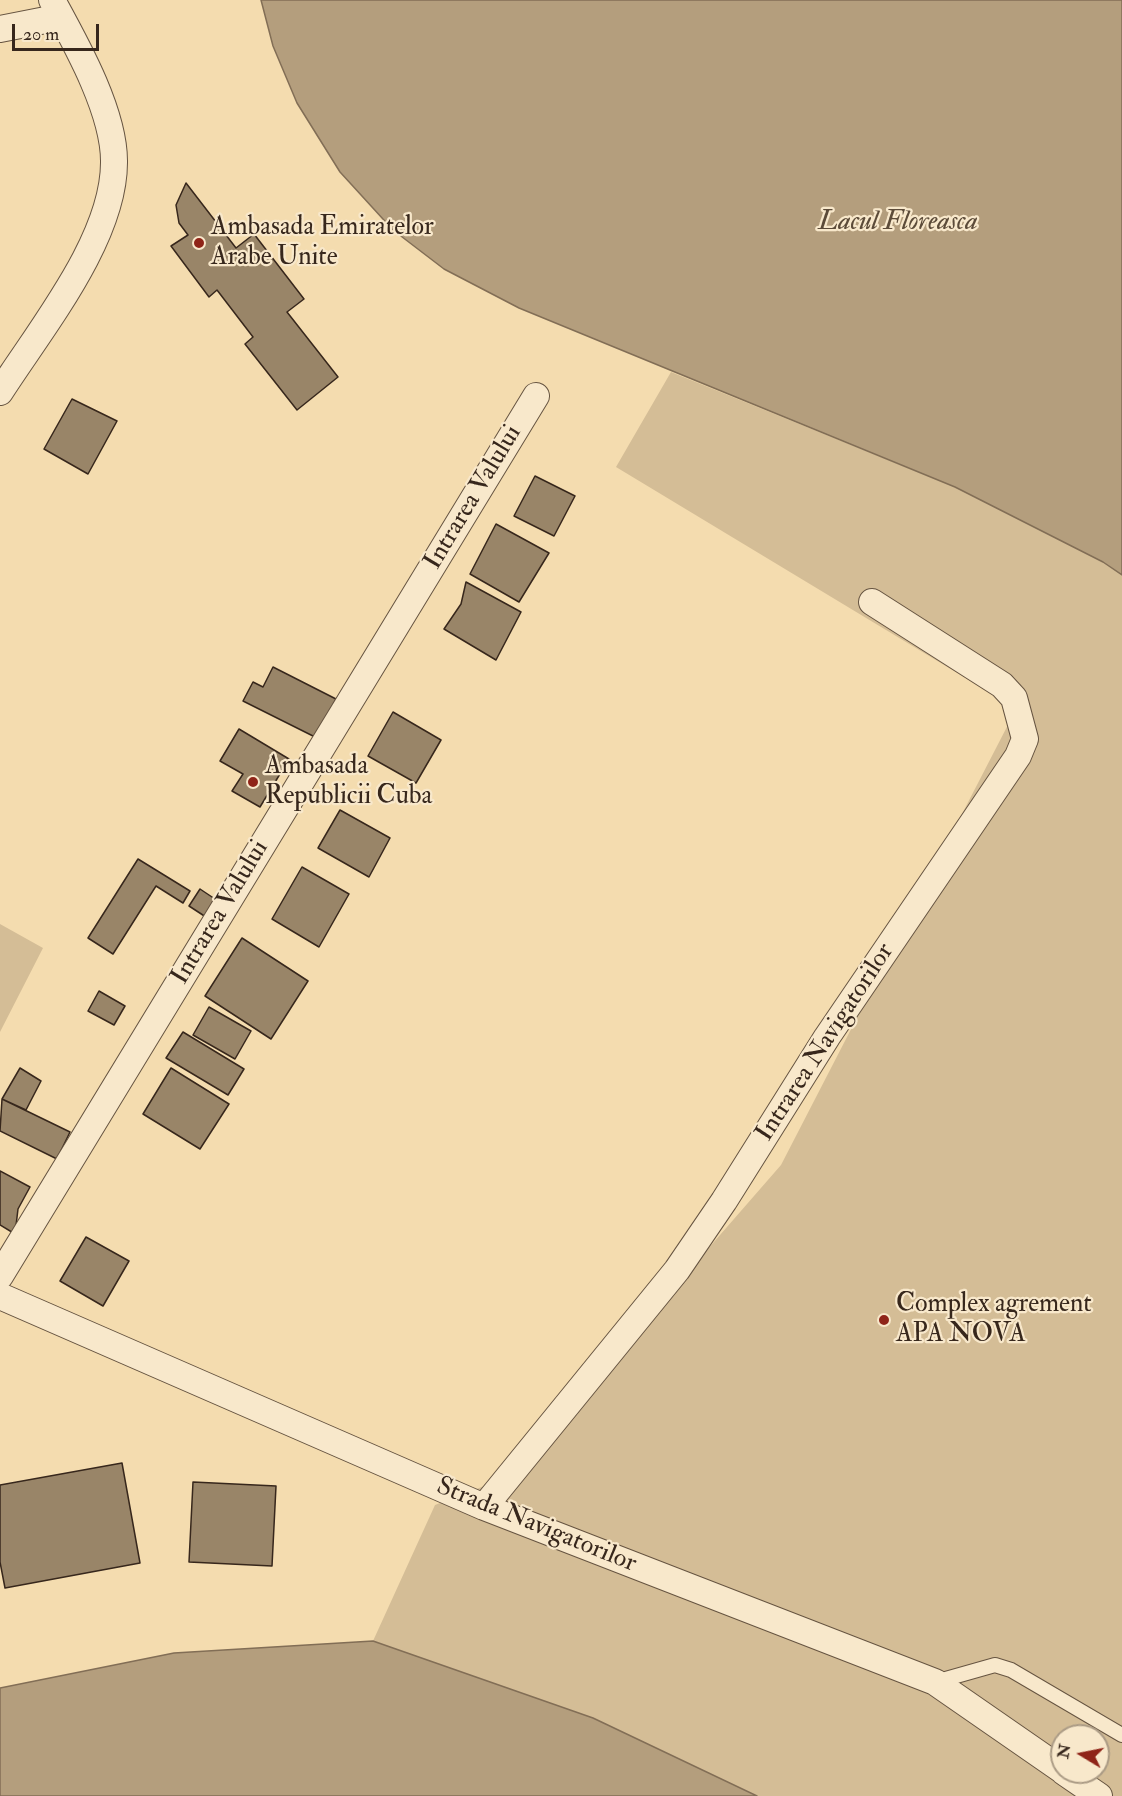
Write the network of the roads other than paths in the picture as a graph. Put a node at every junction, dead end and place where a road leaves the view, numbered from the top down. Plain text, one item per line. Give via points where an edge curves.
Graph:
1 (57, 9) edge
2 (0, 29) edge
3 (0, 392) edge
4 (536, 396) dead end
5 (872, 602) dead end
6 (0, 1276) edge
7 (0, 1296) edge
8 (484, 1507) junction
9 (935, 1682) junction
10 (1122, 1735) edge
11 (1050, 1762) edge
12 (1082, 1784) edge
13 (1099, 1796) edge

1 - 2 street
1 - 3 street via 100,98 114,160 112,188 105,219 90,252
4 - 6 street, Intrarea Valului
5 - 8 street, Intrarea Navigatorilor via 1014,698 1025,739 1018,756 827,1037 677,1270
7 - 8 street, Strada Navigatorilor
8 - 9 street, Strada Navigatorilor
9 - 10 lane via 995,1665 1011,1670
9 - 11 street, Strada Navigatorilor
12 - 13 street, Strada Navigatorilor

